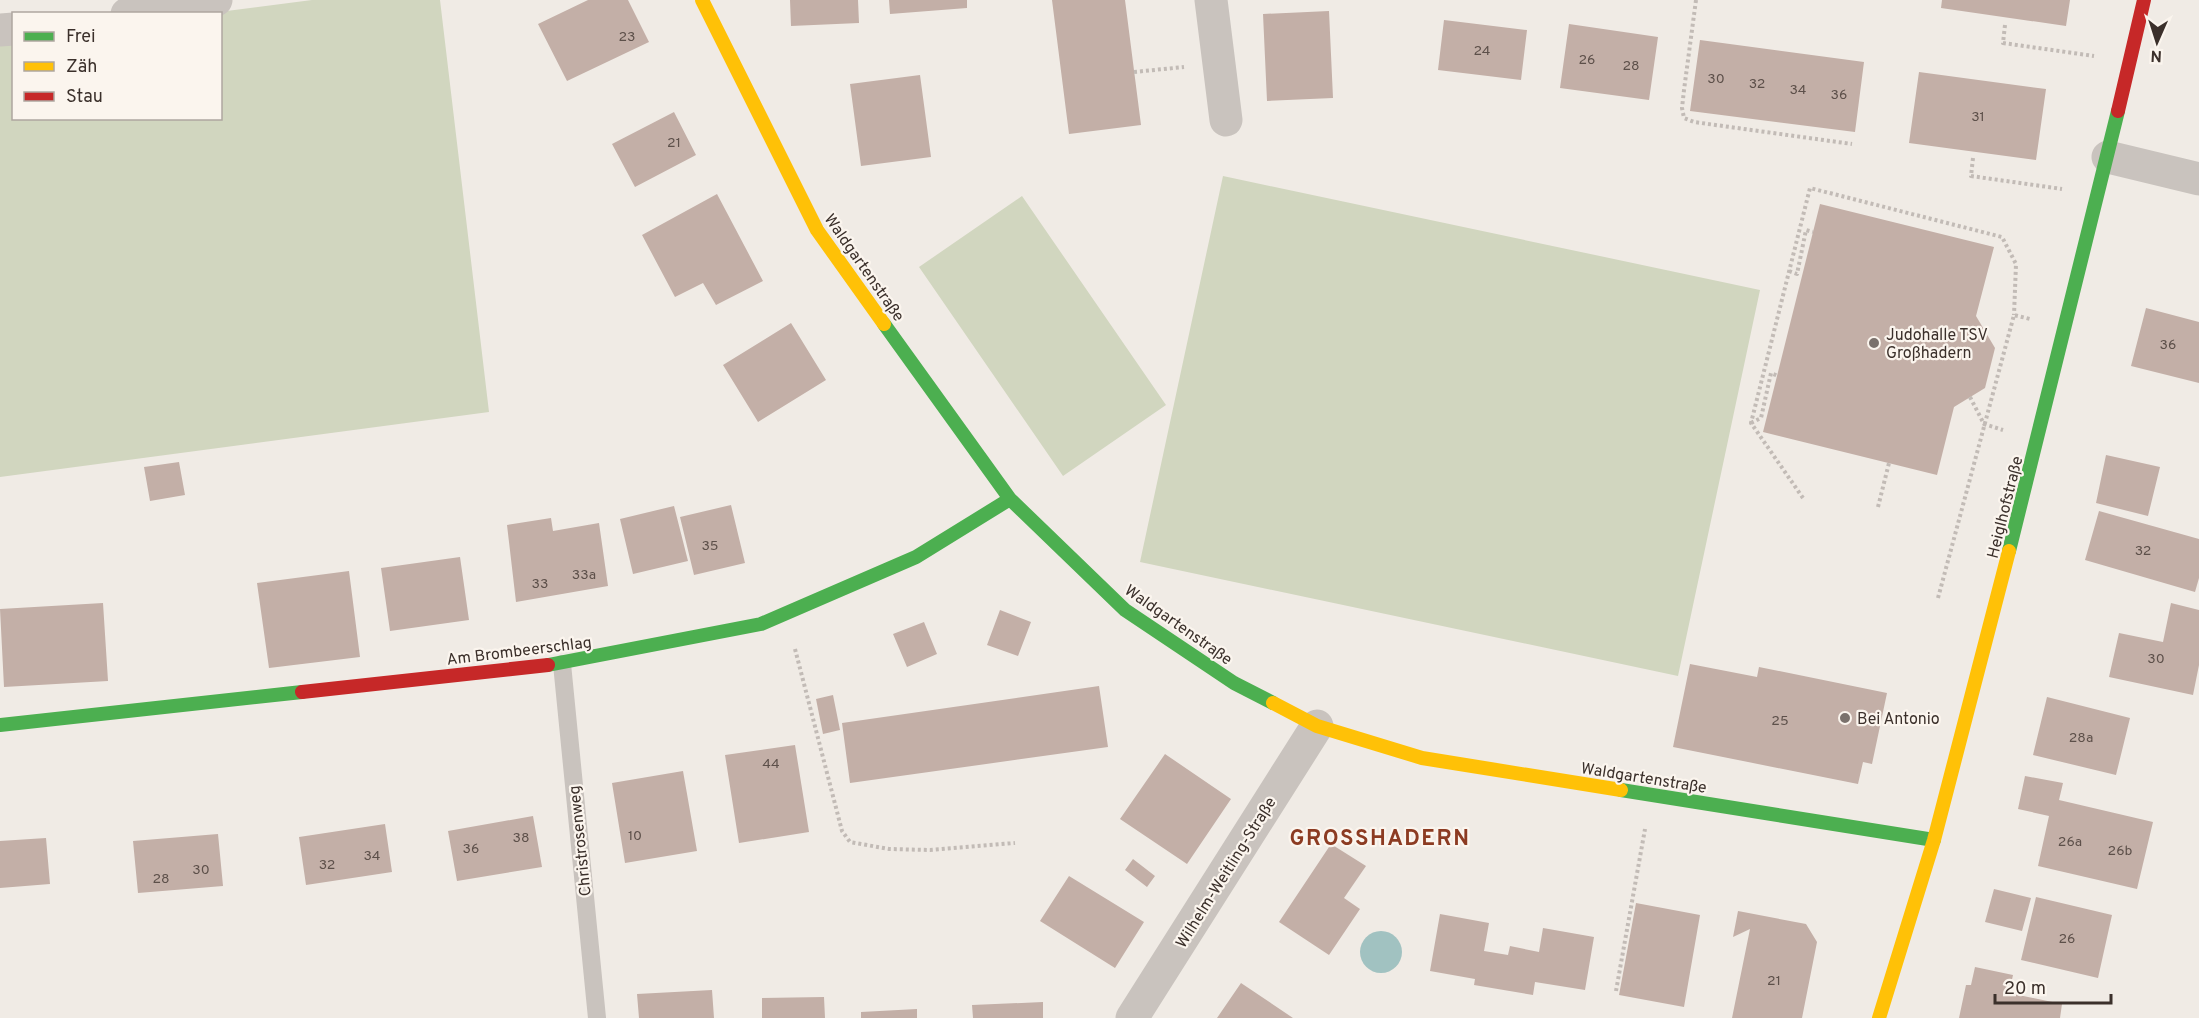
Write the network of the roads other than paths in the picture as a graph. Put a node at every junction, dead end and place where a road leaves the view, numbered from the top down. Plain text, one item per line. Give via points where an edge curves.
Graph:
1 (216, 0) edge
2 (702, 0) edge
3 (1211, 0) edge
4 (2144, 0) edge
5 (140, 12) edge
6 (1226, 120) dead end
7 (2108, 157) junction
8 (2199, 179) edge
9 (1010, 499) junction
10 (561, 664) junction
11 (0, 725) edge
12 (1317, 726) junction
13 (1934, 840) junction
14 (597, 1018) edge
15 (1132, 1018) edge
16 (1879, 1018) edge

1 - 5 street
2 - 9 street, Waldgartenstraße via 817,230
3 - 6 street
4 - 7 street, Heiglhofstraße
7 - 8 street
7 - 13 street, Heiglhofstraße via 2012,546
9 - 10 street, Am Brombeerschlag via 916,557 761,624
9 - 12 street, Waldgartenstraße via 1125,610 1234,683
10 - 11 street, Am Brombeerschlag
10 - 14 lane, Christrosenweg
12 - 13 street, Waldgartenstraße via 1422,758
12 - 15 street, Wilhelm-Weitling-Straße
13 - 16 street, Heiglhofstraße

